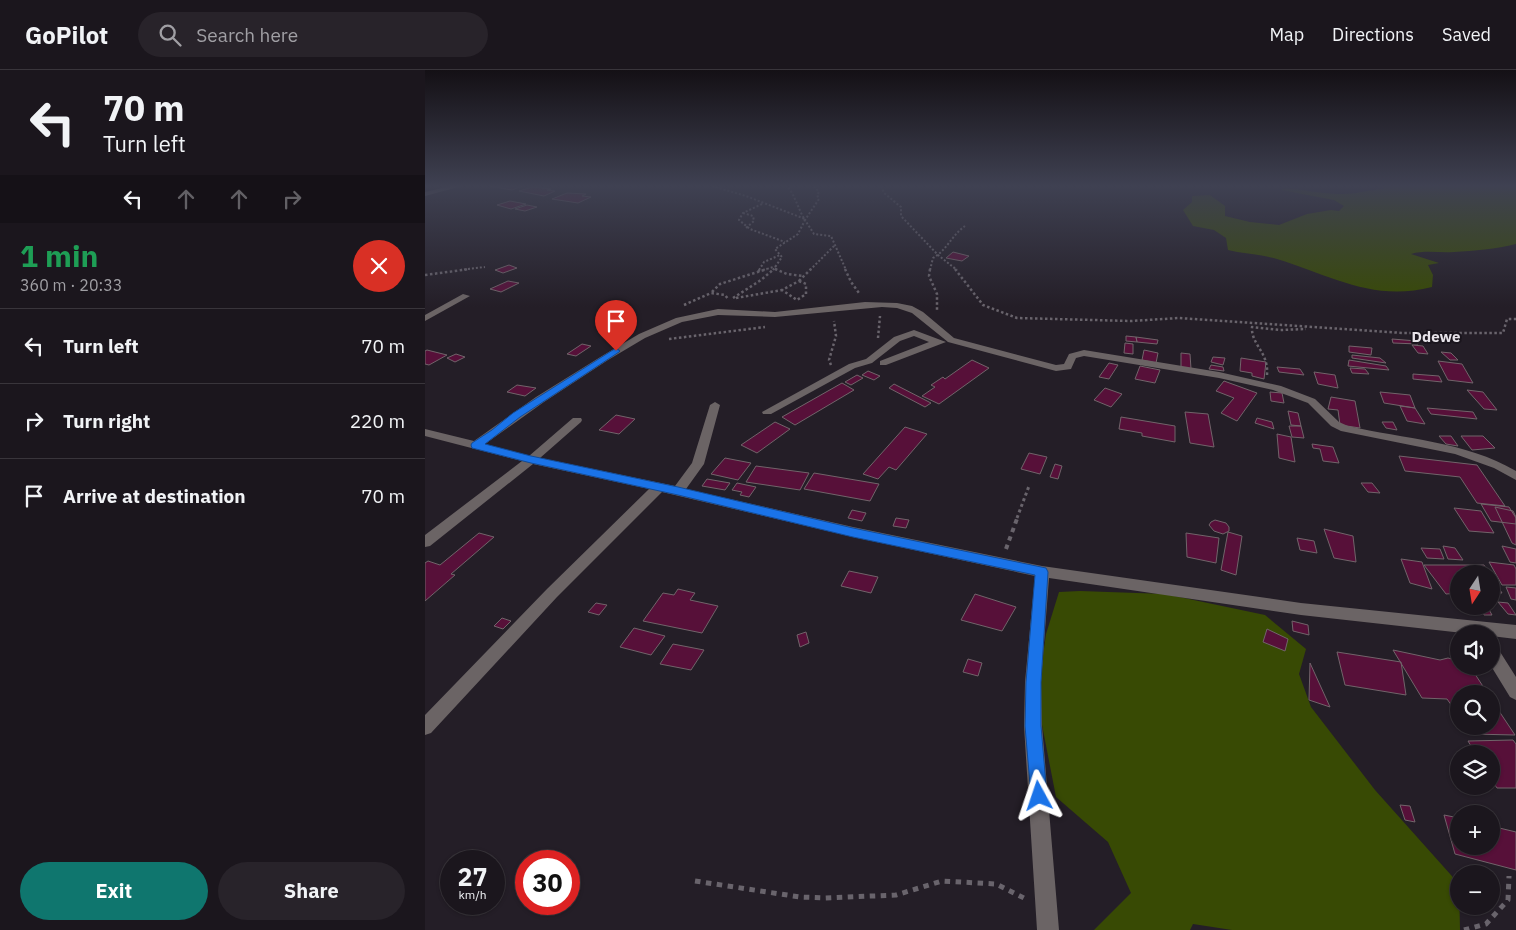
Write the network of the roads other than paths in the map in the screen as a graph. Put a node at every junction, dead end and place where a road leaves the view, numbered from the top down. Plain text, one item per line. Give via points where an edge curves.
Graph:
1 (466, 296) dead end
2 (425, 318) edge
3 (938, 337) junction
4 (883, 363) dead end
5 (715, 406) dead end
6 (767, 412) dead end
7 (577, 420) dead end
8 (425, 432) edge
9 (476, 445) junction
10 (531, 460) junction
11 (1516, 476) edge
12 (659, 487) junction
13 (678, 491) junction
14 (425, 542) edge
15 (1042, 572) junction
16 (1450, 628) edge
17 (1500, 632) edge
18 (1516, 632) edge
19 (1500, 666) edge
20 (1516, 692) edge
21 (425, 728) edge
22 (1048, 930) edge

1 - 2 street
3 - 4 street
3 - 6 street via 914,333 897,339 869,361 852,366
3 - 9 street via 920,314 899,306 869,305 775,315 706,314 661,326 625,344
3 - 11 street via 1055,368 1068,367 1072,356 1083,353 1267,386 1313,402 1330,422 1342,428 1449,449 1493,463
5 - 13 street via 698,464
7 - 10 street
8 - 9 street
9 - 10 street
10 - 12 street
10 - 14 street
12 - 13 street
12 - 21 street via 552,592
13 - 15 street
15 - 16 street
15 - 22 street via 1033,682 1033,726
17 - 18 street
19 - 20 street

